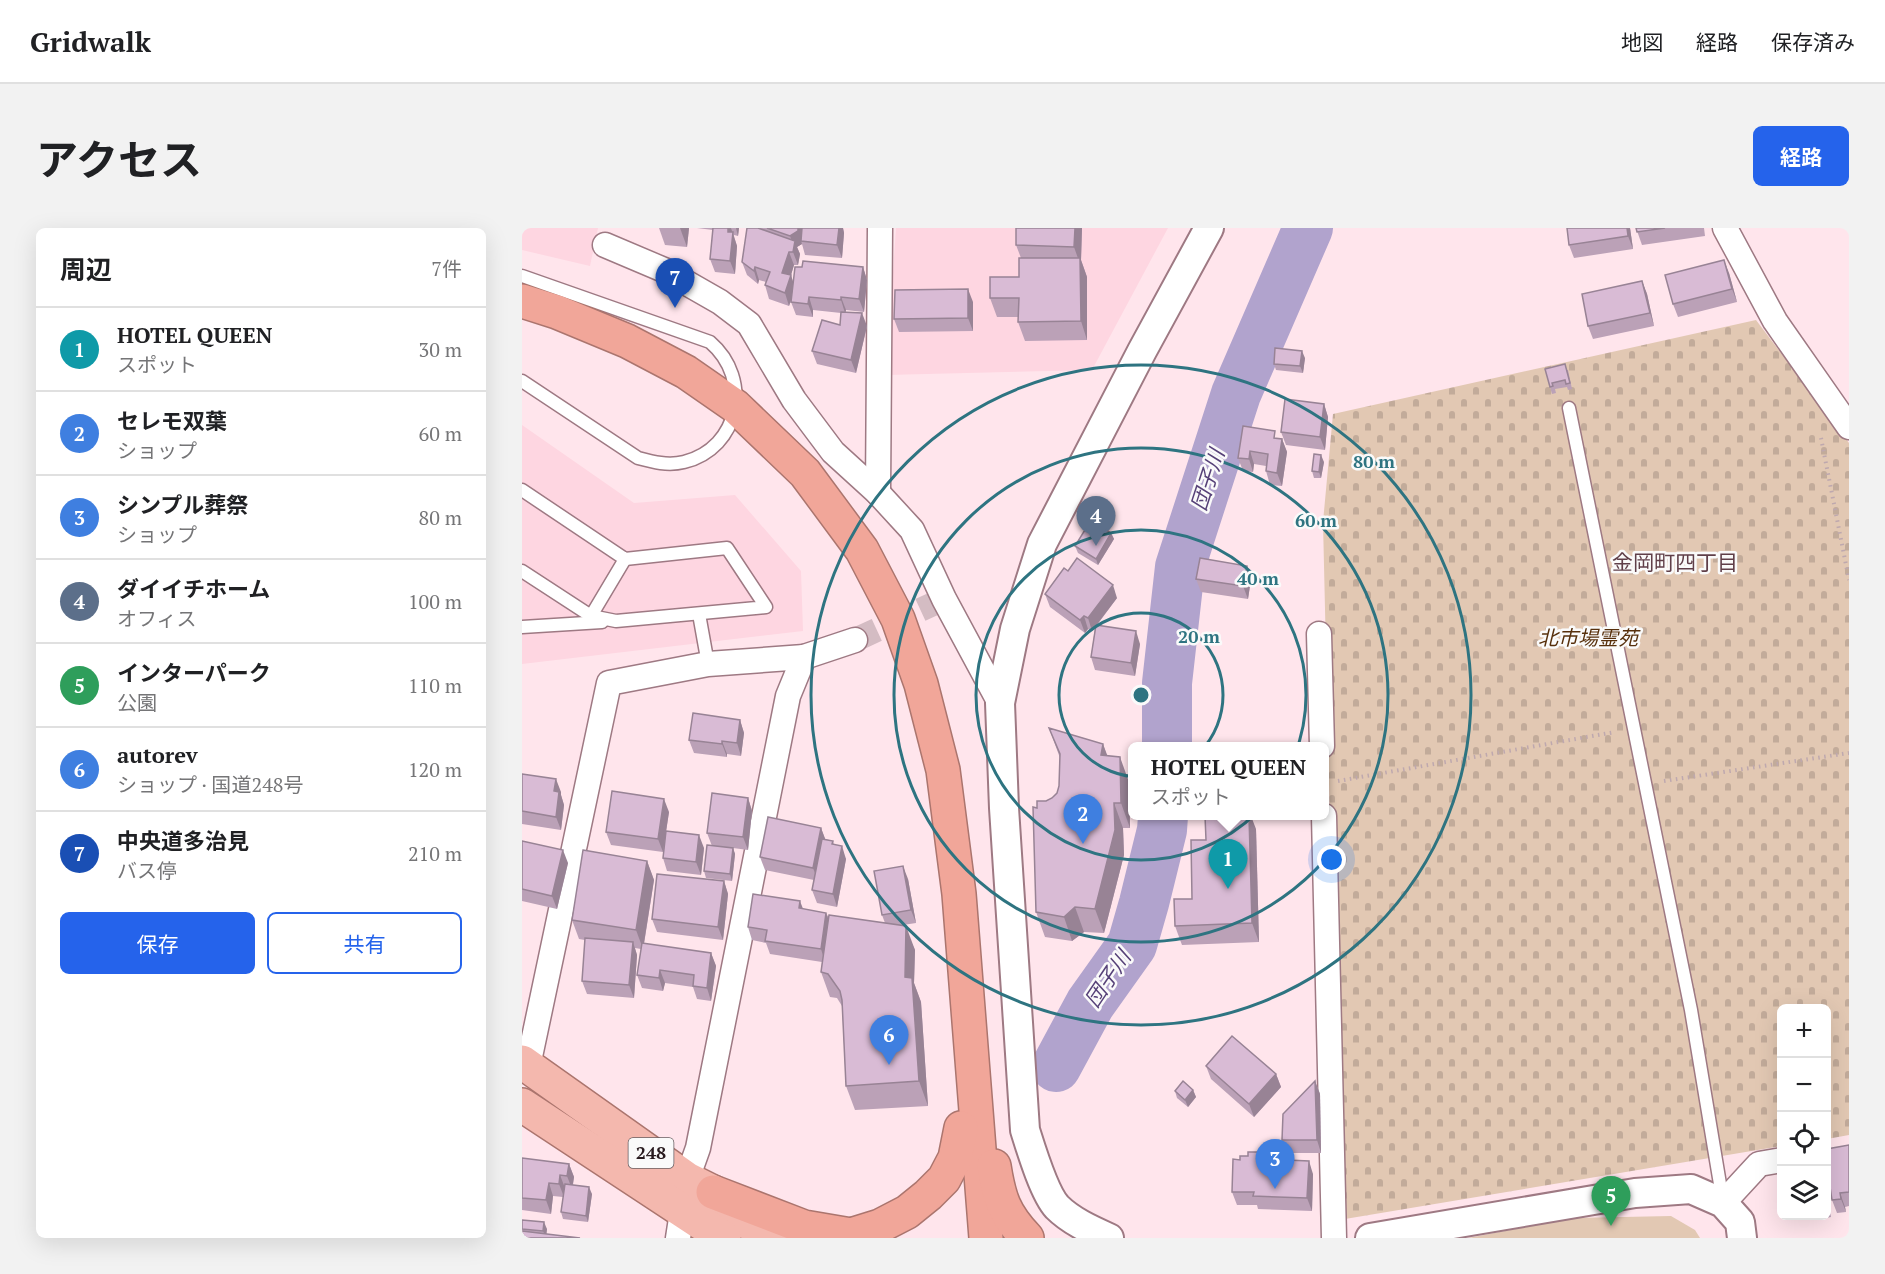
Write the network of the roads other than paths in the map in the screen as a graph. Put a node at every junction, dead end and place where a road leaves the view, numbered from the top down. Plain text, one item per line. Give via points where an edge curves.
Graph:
1 (880, 228) edge
2 (1209, 228) edge
3 (1725, 228) edge
4 (605, 245) dead end
5 (522, 276) edge
6 (522, 301) edge
7 (522, 323) edge
8 (522, 381) edge
9 (1569, 408) dead end
10 (731, 416) junction
11 (1849, 427) edge
12 (522, 490) edge
13 (878, 493) junction
14 (625, 559) junction
15 (522, 571) edge
16 (699, 614) junction
17 (591, 616) junction
18 (616, 621) junction
19 (522, 627) edge
20 (1319, 634) dead end
21 (855, 640) tunnel mouth
22 (804, 657) junction
23 (708, 664) junction
24 (1000, 703) junction
25 (1322, 742) edge
26 (1324, 820) edge
27 (525, 1064) edge
28 (523, 1112) edge
29 (970, 1131) junction
30 (1777, 1161) edge
31 (700, 1186) junction
32 (1723, 1203) junction
33 (680, 1225) edge
34 (724, 1238) edge
35 (784, 1238) edge
36 (968, 1238) edge
37 (986, 1238) edge
38 (1027, 1238) edge
39 (1109, 1238) edge
40 (1334, 1238) edge
41 (1370, 1238) edge
42 (1742, 1238) edge

1 - 13 street
2 - 24 street via 1042,544 1015,629
3 - 11 street via 1775,321
4 - 13 street via 664,270 720,302 749,324 794,400 833,452
5 - 10 lane via 710,342 722,353 733,373 737,395
6 - 10 highway via 627,340 686,372
7 - 10 highway via 662,376
8 - 10 lane via 638,458 660,464 683,462 704,454 722,438
9 - 32 lane via 1691,1010
10 - 29 highway via 805,473 862,550 898,619 921,684 945,781 959,894
12 - 14 lane
13 - 24 street via 912,531
14 - 16 lane via 727,548 766,607
14 - 17 lane
15 - 17 lane
16 - 18 lane
16 - 23 lane
17 - 18 lane
18 - 19 lane
20 - 25 street
21 - 22 street
22 - 23 street
22 - 31 street via 788,696 698,1148
23 - 27 street via 609,682
24 - 39 street via 1025,1130 1040,1175 1056,1206
26 - 40 street
27 - 31 highway, 248
28 - 33 highway, 248
29 - 31 highway via 944,1179 928,1195 889,1222 851,1234 804,1227
29 - 36 highway
29 - 37 highway
29 - 38 highway via 990,1144 999,1197
30 - 32 street via 1759,1164
31 - 35 highway, 248 via 744,1221
32 - 41 street via 1691,1190 1635,1193
32 - 42 street via 1740,1222
33 - 34 highway, 248

